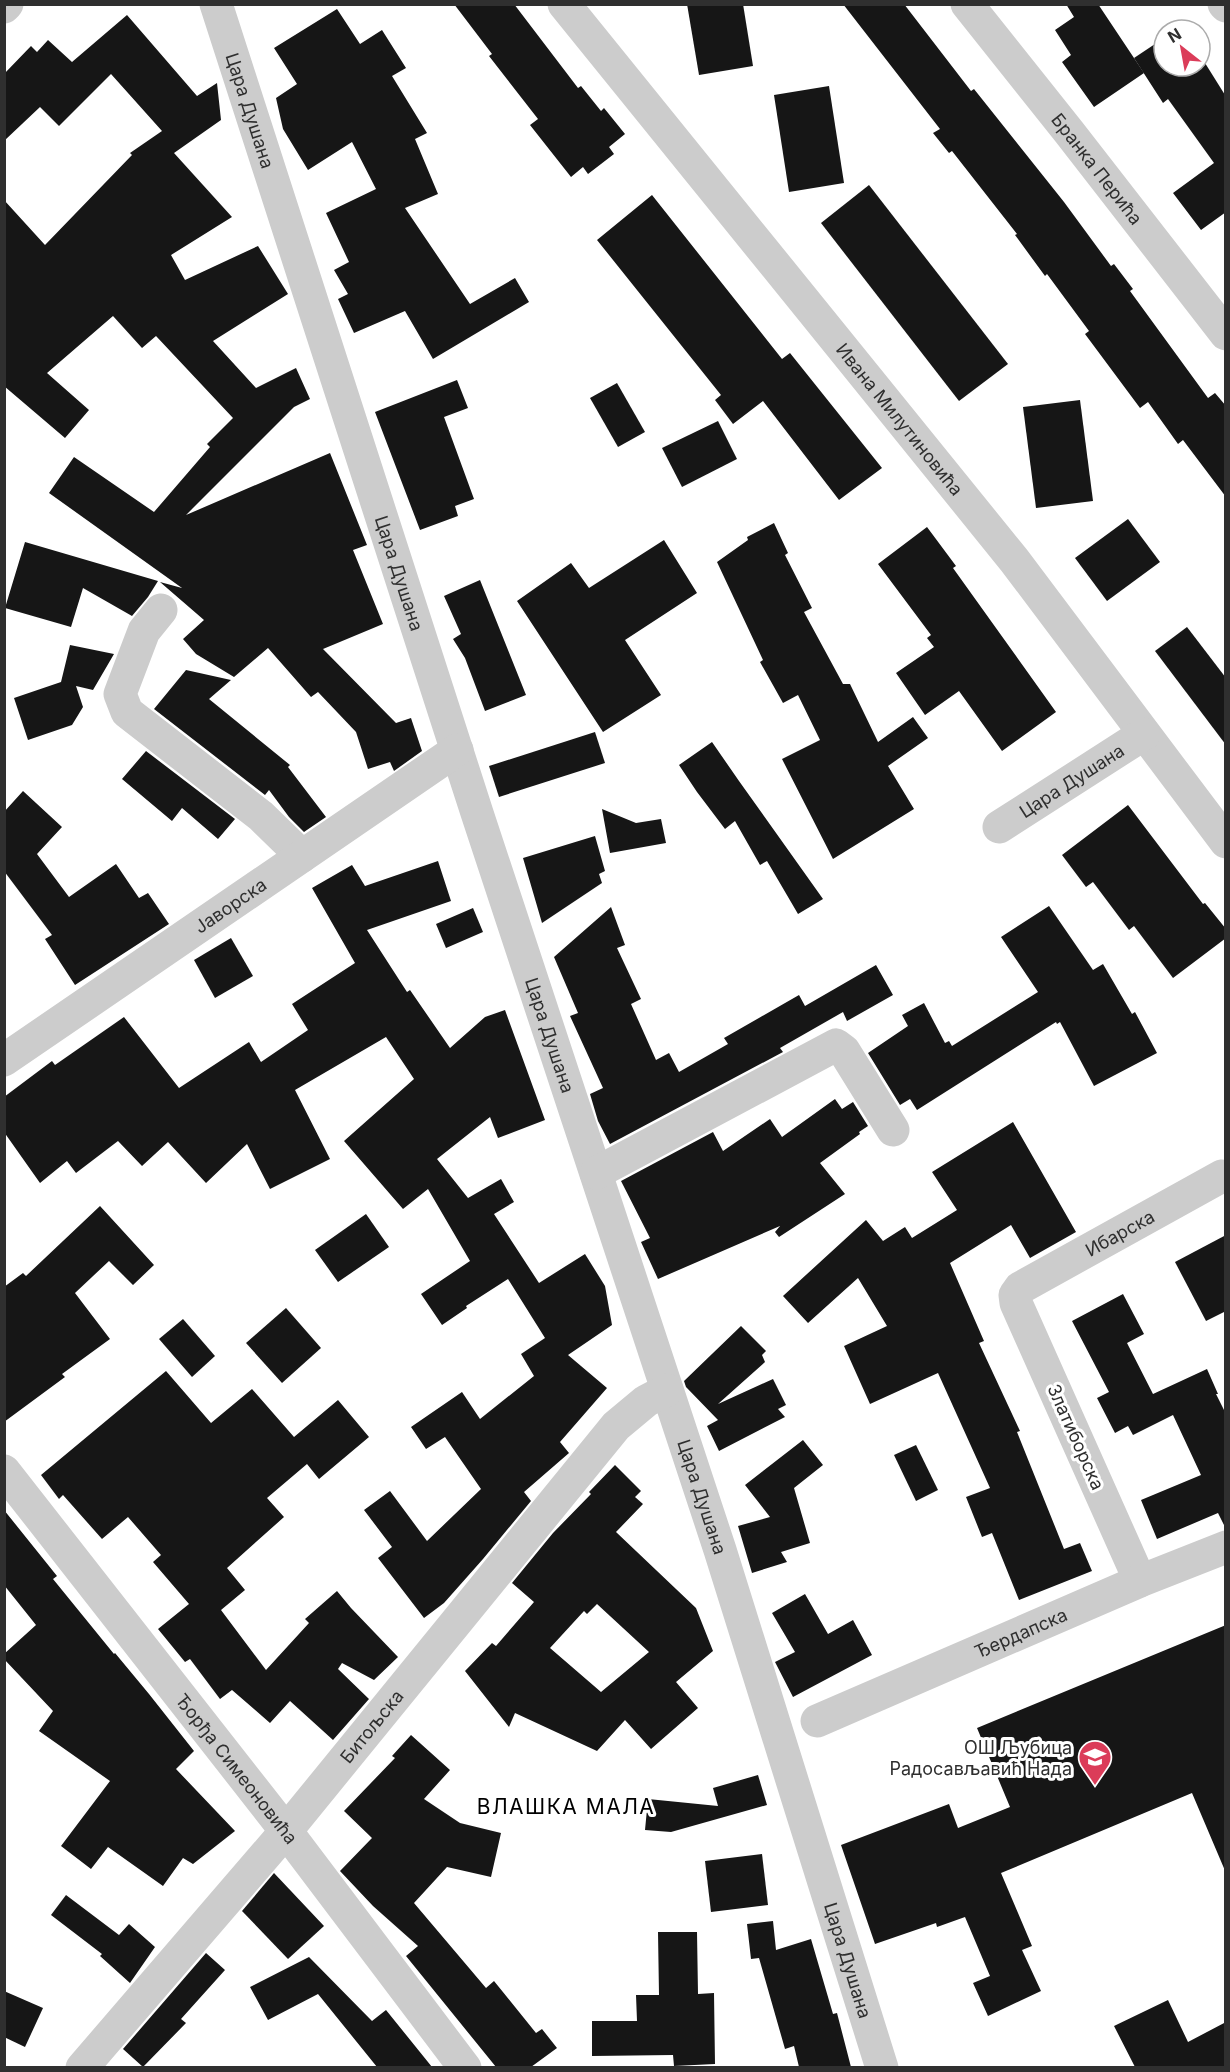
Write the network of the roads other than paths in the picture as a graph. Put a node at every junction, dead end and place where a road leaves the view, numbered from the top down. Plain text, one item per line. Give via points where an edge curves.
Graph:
1 (216, 4) edge
2 (564, 4) edge
3 (967, 4) edge
4 (1226, 334) edge
5 (161, 610) dead end
6 (1144, 734) junction
7 (457, 750) junction
8 (999, 827) dead end
9 (1226, 842) edge
10 (302, 856) junction
11 (4, 1060) edge
12 (893, 1130) dead end
13 (596, 1173) junction
14 (1222, 1176) dead end
15 (1017, 1292) joint
16 (667, 1389) junction
17 (4, 1471) edge
18 (1226, 1547) edge
19 (1140, 1581) junction
20 (817, 1721) dead end
21 (286, 1831) junction
22 (82, 2067) edge
23 (465, 2067) edge
24 (882, 2067) edge

1 - 7 street, Цара Душана
2 - 6 street, Ивана Милутиновића via 1014,560
3 - 4 street, Бранка Перића
5 - 10 street via 144,632 120,694 127,712 261,816
6 - 8 street, Цара Душана
6 - 9 street, Ивана Милутиновића
7 - 10 street, Јаворска
7 - 13 street, Цара Душана
10 - 11 street, Јаворска
12 - 13 street via 844,1051 836,1045
13 - 16 street, Цара Душана
14 - 15 street, Ибарска
15 - 19 street, Златиборска via 1016,1303
16 - 21 street, Битољска via 616,1426
16 - 24 street, Цара Душана
17 - 21 street, Ђорђа Симеоновића
18 - 19 street, Ђердапска
19 - 20 street, Ђердапска
21 - 22 street, Битољска
21 - 23 street, Ђорђа Симеоновића

